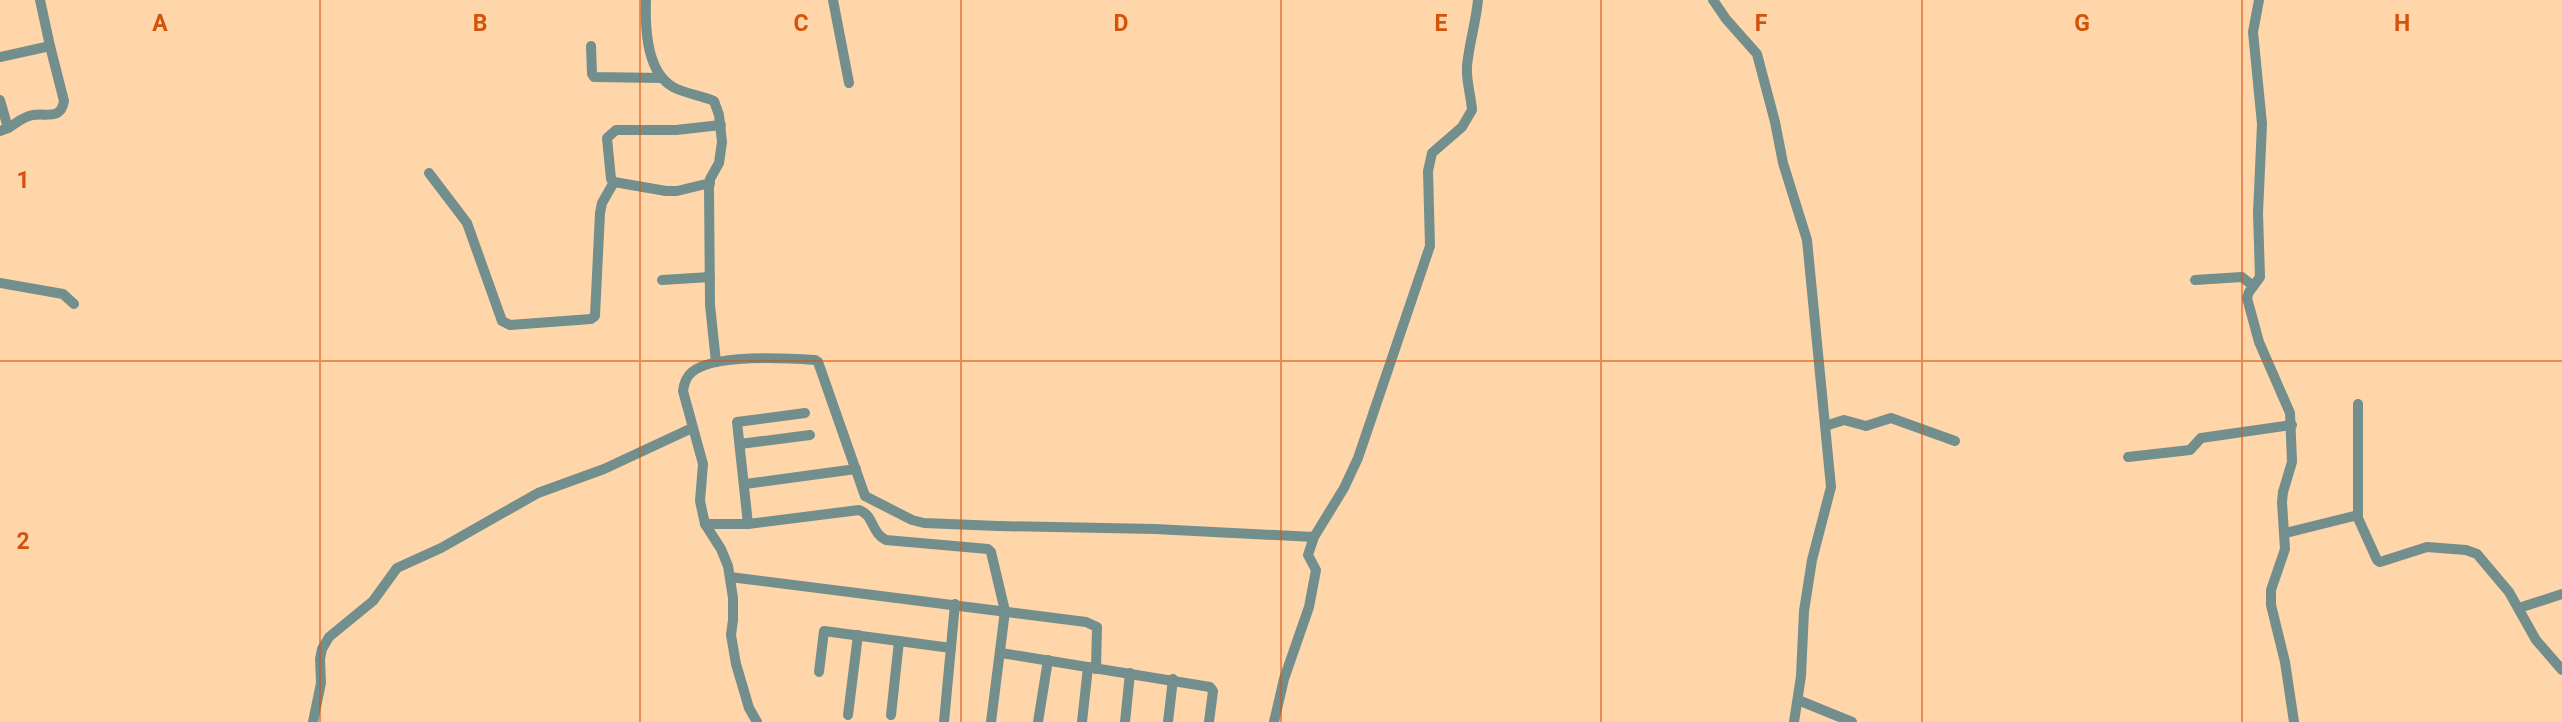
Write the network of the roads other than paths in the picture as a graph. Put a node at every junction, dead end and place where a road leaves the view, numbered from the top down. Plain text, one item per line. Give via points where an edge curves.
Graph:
1 (40, 0) edge
2 (646, 0) edge
3 (833, 0) edge
4 (1478, 0) edge
5 (1713, 0) edge
6 (2259, 0) edge
7 (50, 46) junction
8 (591, 46) dead end
9 (0, 57) edge
10 (662, 78) junction
11 (849, 83) dead end
12 (0, 100) edge
13 (721, 125) junction
14 (4, 129) edge
15 (429, 173) dead end
16 (614, 182) junction
17 (710, 183) junction
18 (710, 277) junction
19 (662, 280) dead end
20 (2195, 280) dead end
21 (0, 283) edge
22 (2253, 286) junction
23 (74, 304) dead end
24 (716, 362) junction
25 (2357, 404) dead end
26 (805, 412) dead end
27 (2292, 425) junction
28 (1825, 426) junction
29 (692, 428) junction
30 (810, 435) dead end
31 (1955, 441) dead end
32 (740, 444) junction
33 (2128, 457) dead end
34 (856, 469) junction
35 (745, 484) junction
36 (2358, 518) junction
37 (705, 524) junction
38 (748, 524) junction
39 (2286, 533) junction
40 (1314, 537) junction
41 (730, 577) junction
42 (2562, 594) edge
43 (955, 604) junction
44 (2519, 608) junction
45 (1005, 611) junction
46 (858, 635) junction
47 (899, 641) junction
48 (951, 648) junction
49 (1001, 653) junction
50 (1048, 660) junction
51 (1092, 668) junction
52 (2562, 670) edge
53 (819, 672) dead end
54 (1130, 673) junction
55 (1173, 680) junction
56 (1797, 700) junction
57 (848, 715) dead end
58 (891, 715) dead end
59 (313, 722) edge
60 (757, 722) edge
61 (944, 722) edge
62 (991, 722) edge
63 (1038, 722) edge
64 (1082, 722) edge
65 (1125, 722) edge
66 (1168, 722) edge
67 (1209, 722) edge
68 (1273, 722) edge
69 (1794, 722) edge
70 (1852, 722) edge
71 (2294, 722) edge

1 - 7 street
2 - 10 street via 648,41
3 - 11 street
4 - 40 street via 1467,64 1470,115 1432,153 1430,246 1358,458
5 - 28 street via 1757,54 1807,240
6 - 22 street via 2253,32 2262,124 2260,274
7 - 9 street
7 - 14 street via 63,108 54,114 30,115
8 - 10 street via 594,77
10 - 13 street via 677,89 714,101
12 - 14 street
13 - 16 street via 611,132 607,138
13 - 17 street via 721,152
15 - 16 street via 465,219 502,321 510,325 595,317 600,213
16 - 17 street via 677,191
17 - 18 street
18 - 19 street
18 - 24 street
20 - 22 street via 2242,277
21 - 23 street via 64,294
22 - 27 street via 2247,295 2248,305
24 - 29 street via 698,368 684,383
24 - 34 street via 785,358 818,362
25 - 36 street
26 - 32 street via 737,422
27 - 33 street via 2203,437 2190,450
27 - 39 street via 2292,462 2283,494
28 - 31 street via 1844,420 1866,426 1891,418
28 - 56 street via 1831,487 1812,560
29 - 37 street via 703,464 700,501
29 - 59 street via 635,456 538,493 397,568 373,601 329,637 322,649
30 - 32 street
32 - 35 street
34 - 35 street
34 - 40 street via 865,496 924,523
35 - 38 street
36 - 39 street via 2348,516
36 - 44 street via 2380,562 2427,547 2466,550 2486,563
37 - 38 street
37 - 41 street via 722,549
38 - 45 street via 859,510 869,515 877,534 886,540 988,550 993,554
39 - 71 street via 2271,605
40 - 68 street via 1308,555 1316,570 1309,607
41 - 43 street
41 - 60 street via 732,648
42 - 44 street
43 - 45 street
43 - 48 street
44 - 52 street via 2536,640
45 - 49 street
45 - 51 street via 1095,625
46 - 47 street
46 - 53 street via 824,631
46 - 57 street
47 - 48 street
47 - 58 street
48 - 61 street
49 - 50 street
49 - 62 street
50 - 51 street
50 - 63 street
51 - 54 street
51 - 64 street
54 - 55 street
54 - 65 street
55 - 66 street
55 - 67 street via 1210,687
56 - 69 street
56 - 70 street

